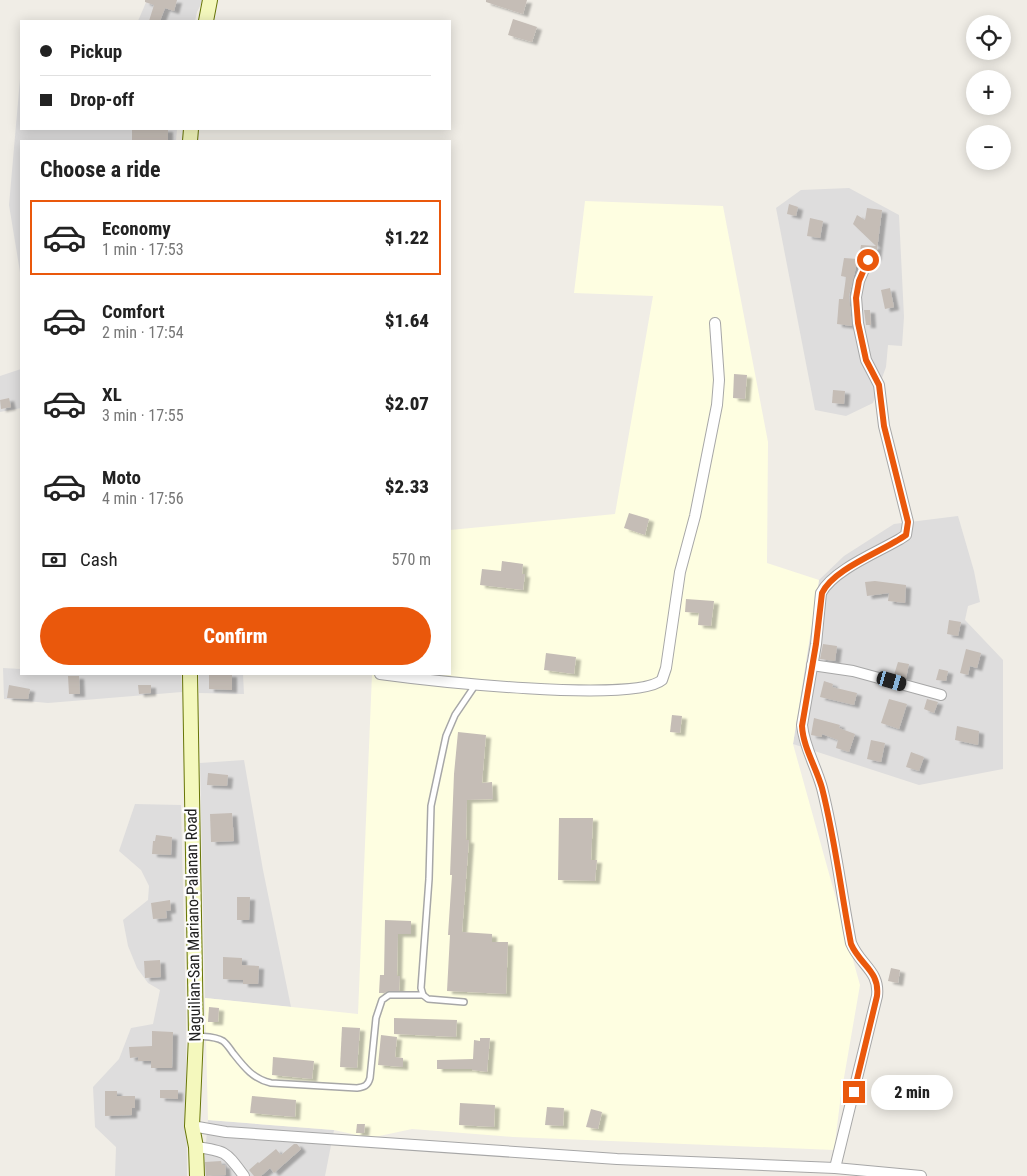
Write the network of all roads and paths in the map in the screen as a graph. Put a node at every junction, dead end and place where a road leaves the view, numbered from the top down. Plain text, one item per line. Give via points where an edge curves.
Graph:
1 (210, 0) edge
2 (206, 20) edge
3 (868, 260) dead end
4 (715, 323) dead end
5 (812, 665) junction
6 (190, 675) edge
7 (391, 675) edge
8 (476, 683) junction
9 (941, 695) dead end
10 (423, 995) junction
11 (464, 1002) dead end
12 (196, 1036) junction
13 (192, 1126) junction
14 (196, 1147) junction
15 (835, 1168) junction
16 (197, 1176) edge
17 (244, 1176) edge
18 (920, 1176) edge

1 - 2 main road
3 - 5 street via 856,298 858,323 866,360 879,385 884,426 908,529 906,535 835,576 824,587
4 - 8 street via 719,380 717,405 695,516 680,572 662,680 650,687 589,691
5 - 9 street via 853,671
5 - 15 street via 802,736 814,763 825,803 851,944 872,971 878,986
6 - 12 main road, Naguilian-San Mariano-Palanan Road
7 - 8 street
8 - 10 lane via 455,715 446,736 431,806
10 - 11 lane via 428,999
10 - 12 lane via 389,995 382,1000 376,1018 369,1083 357,1088 262,1081 242,1065 226,1043
12 - 13 main road, Naguilian-San Mariano-Palanan Road
13 - 14 main road, Naguilian-San Mariano-Palanan Road
13 - 15 street via 226,1132 617,1159
14 - 16 main road, Naguilian-San Mariano-Palanan Road
14 - 17 street via 219,1150 229,1156
15 - 18 street

